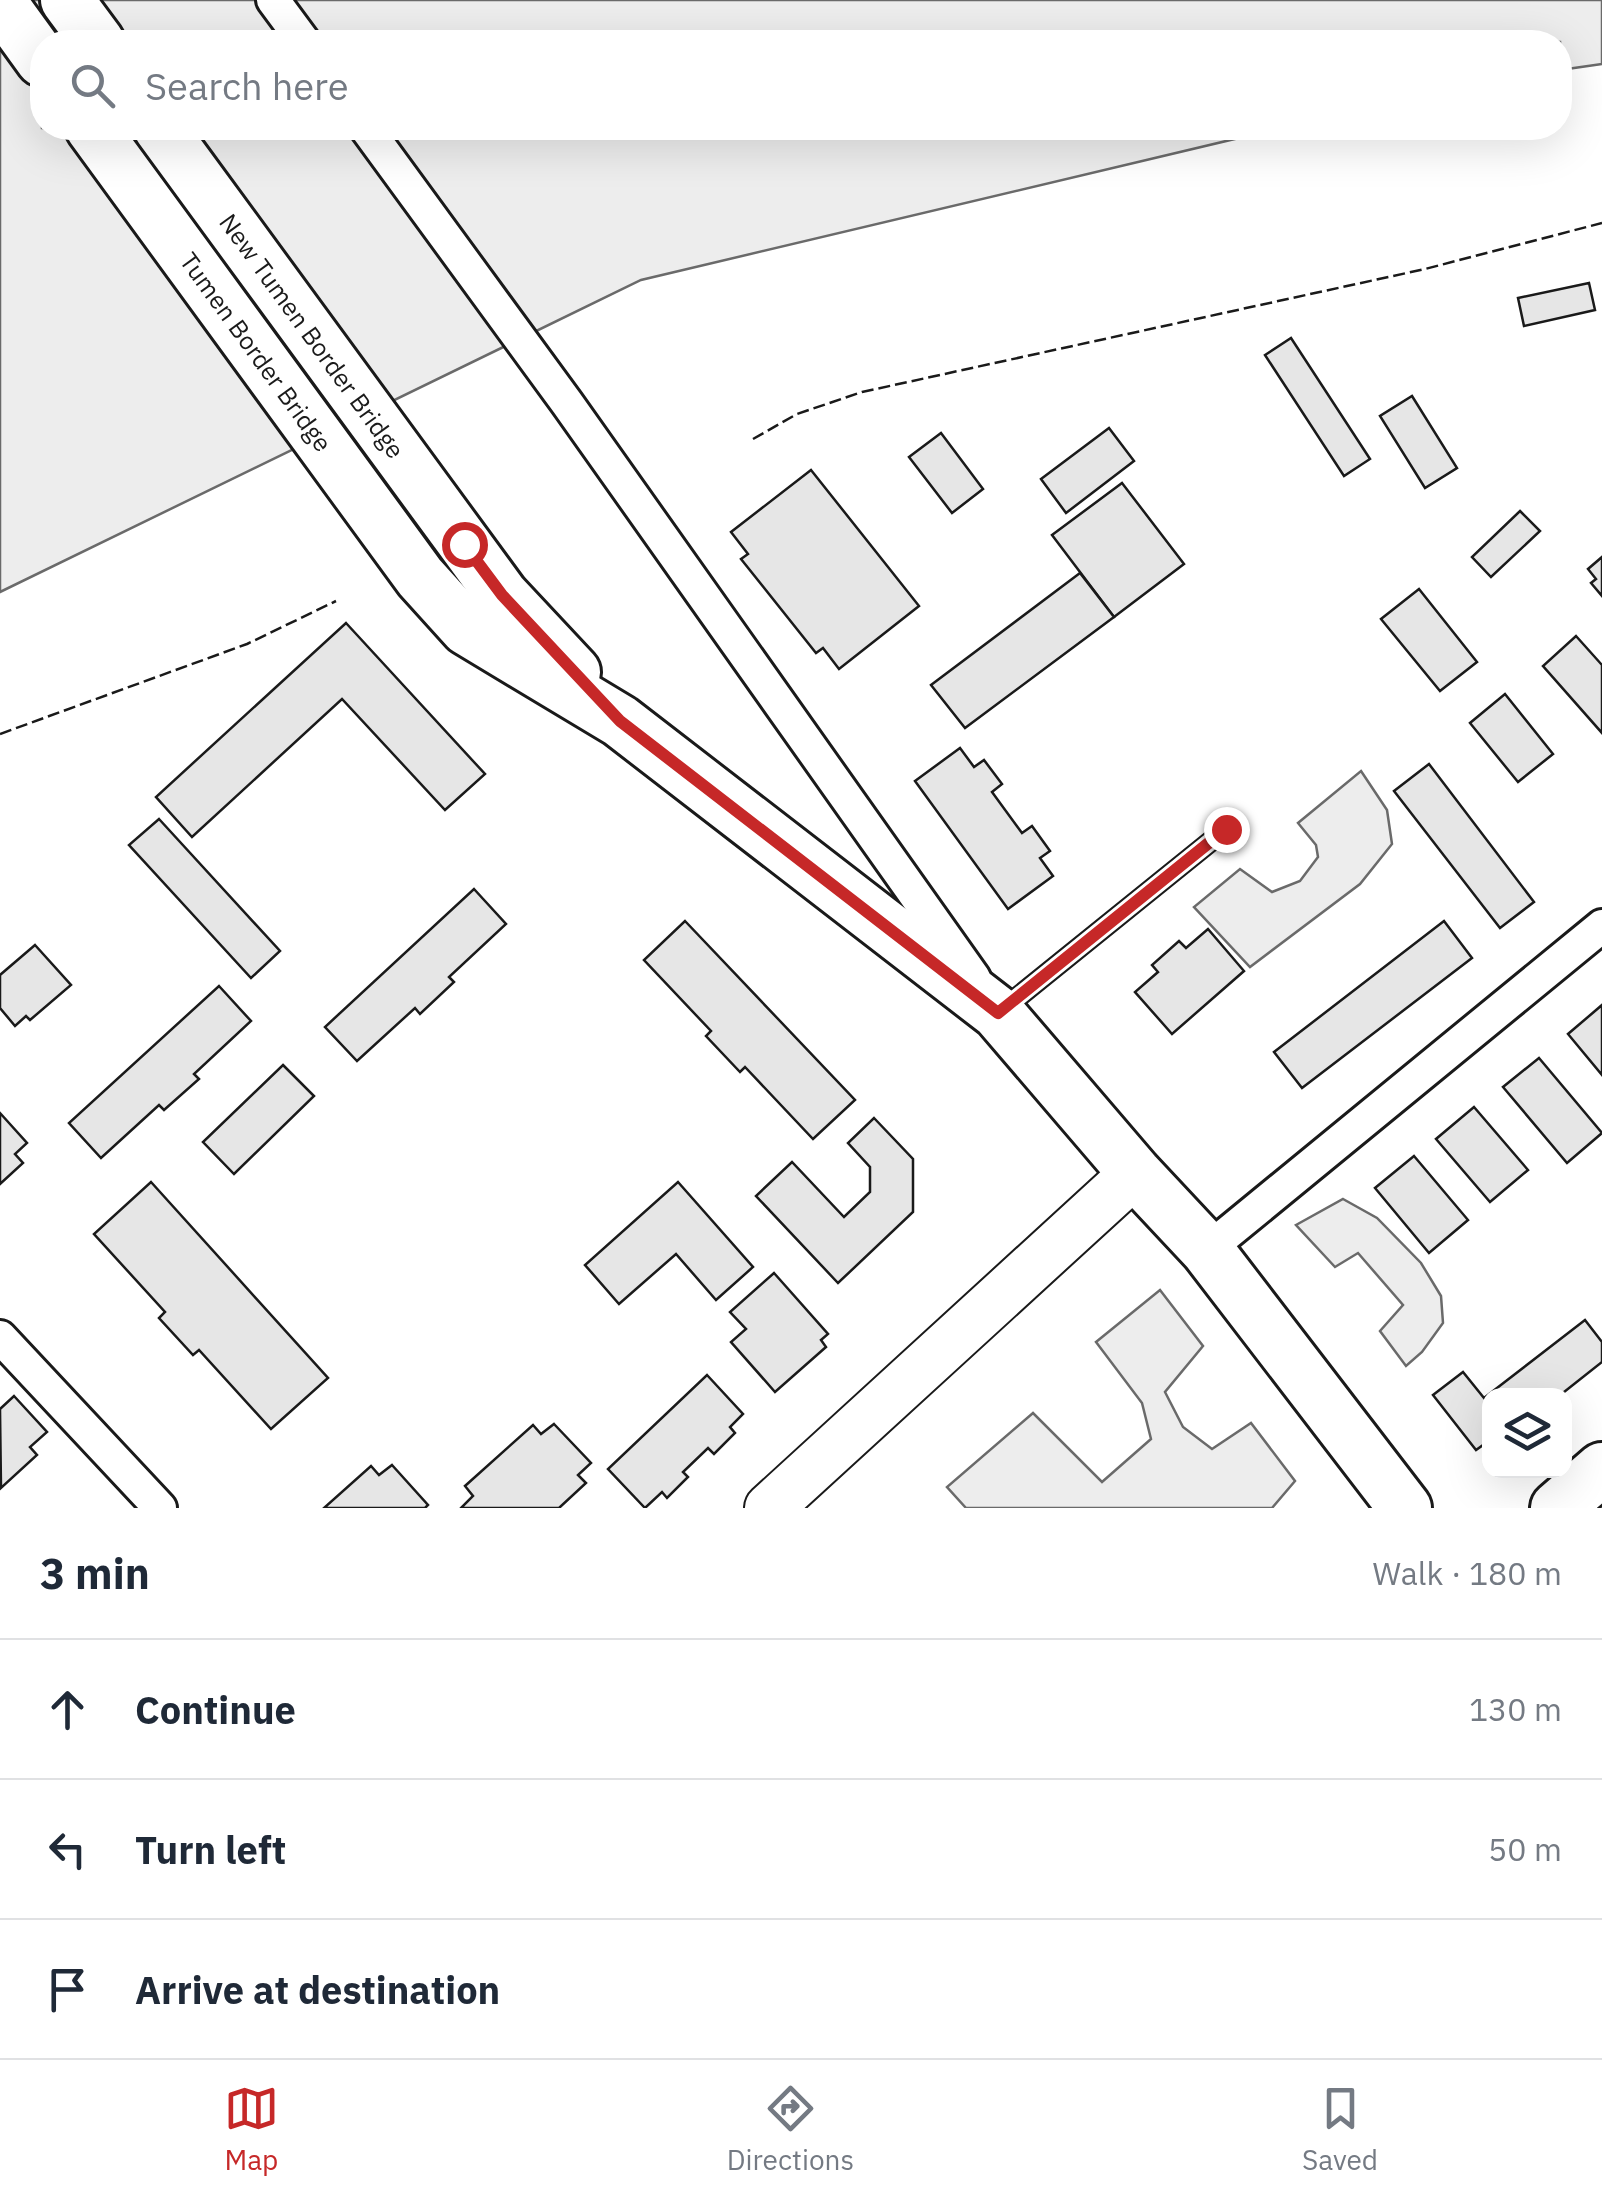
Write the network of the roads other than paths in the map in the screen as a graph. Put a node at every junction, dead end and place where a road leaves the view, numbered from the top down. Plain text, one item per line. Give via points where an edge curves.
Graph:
1 (66, 0) edge
2 (273, 0) edge
3 (0, 2) edge
4 (89, 30) edge
5 (295, 30) edge
6 (30, 43) edge
7 (101, 140) edge
8 (169, 140) edge
9 (375, 140) edge
10 (620, 721) junction
11 (1226, 829) dead end
12 (1602, 926) edge
13 (998, 1013) junction
14 (1135, 1172) junction
15 (1207, 1250) junction
16 (0, 1338) edge
17 (1602, 1469) edge
18 (160, 1508) edge
19 (768, 1508) edge
20 (1405, 1508) edge
21 (1558, 1508) edge

1 - 4 main road
2 - 5 street
3 - 6 main road
7 - 10 main road, Tumen Border Bridge via 420,576 467,628
8 - 10 main road, New Tumen Border Bridge via 502,595
9 - 13 street
10 - 13 main road
11 - 13 lane
12 - 15 street
13 - 14 main road
14 - 15 main road
14 - 19 street
15 - 20 main road
16 - 18 street
17 - 21 main road

